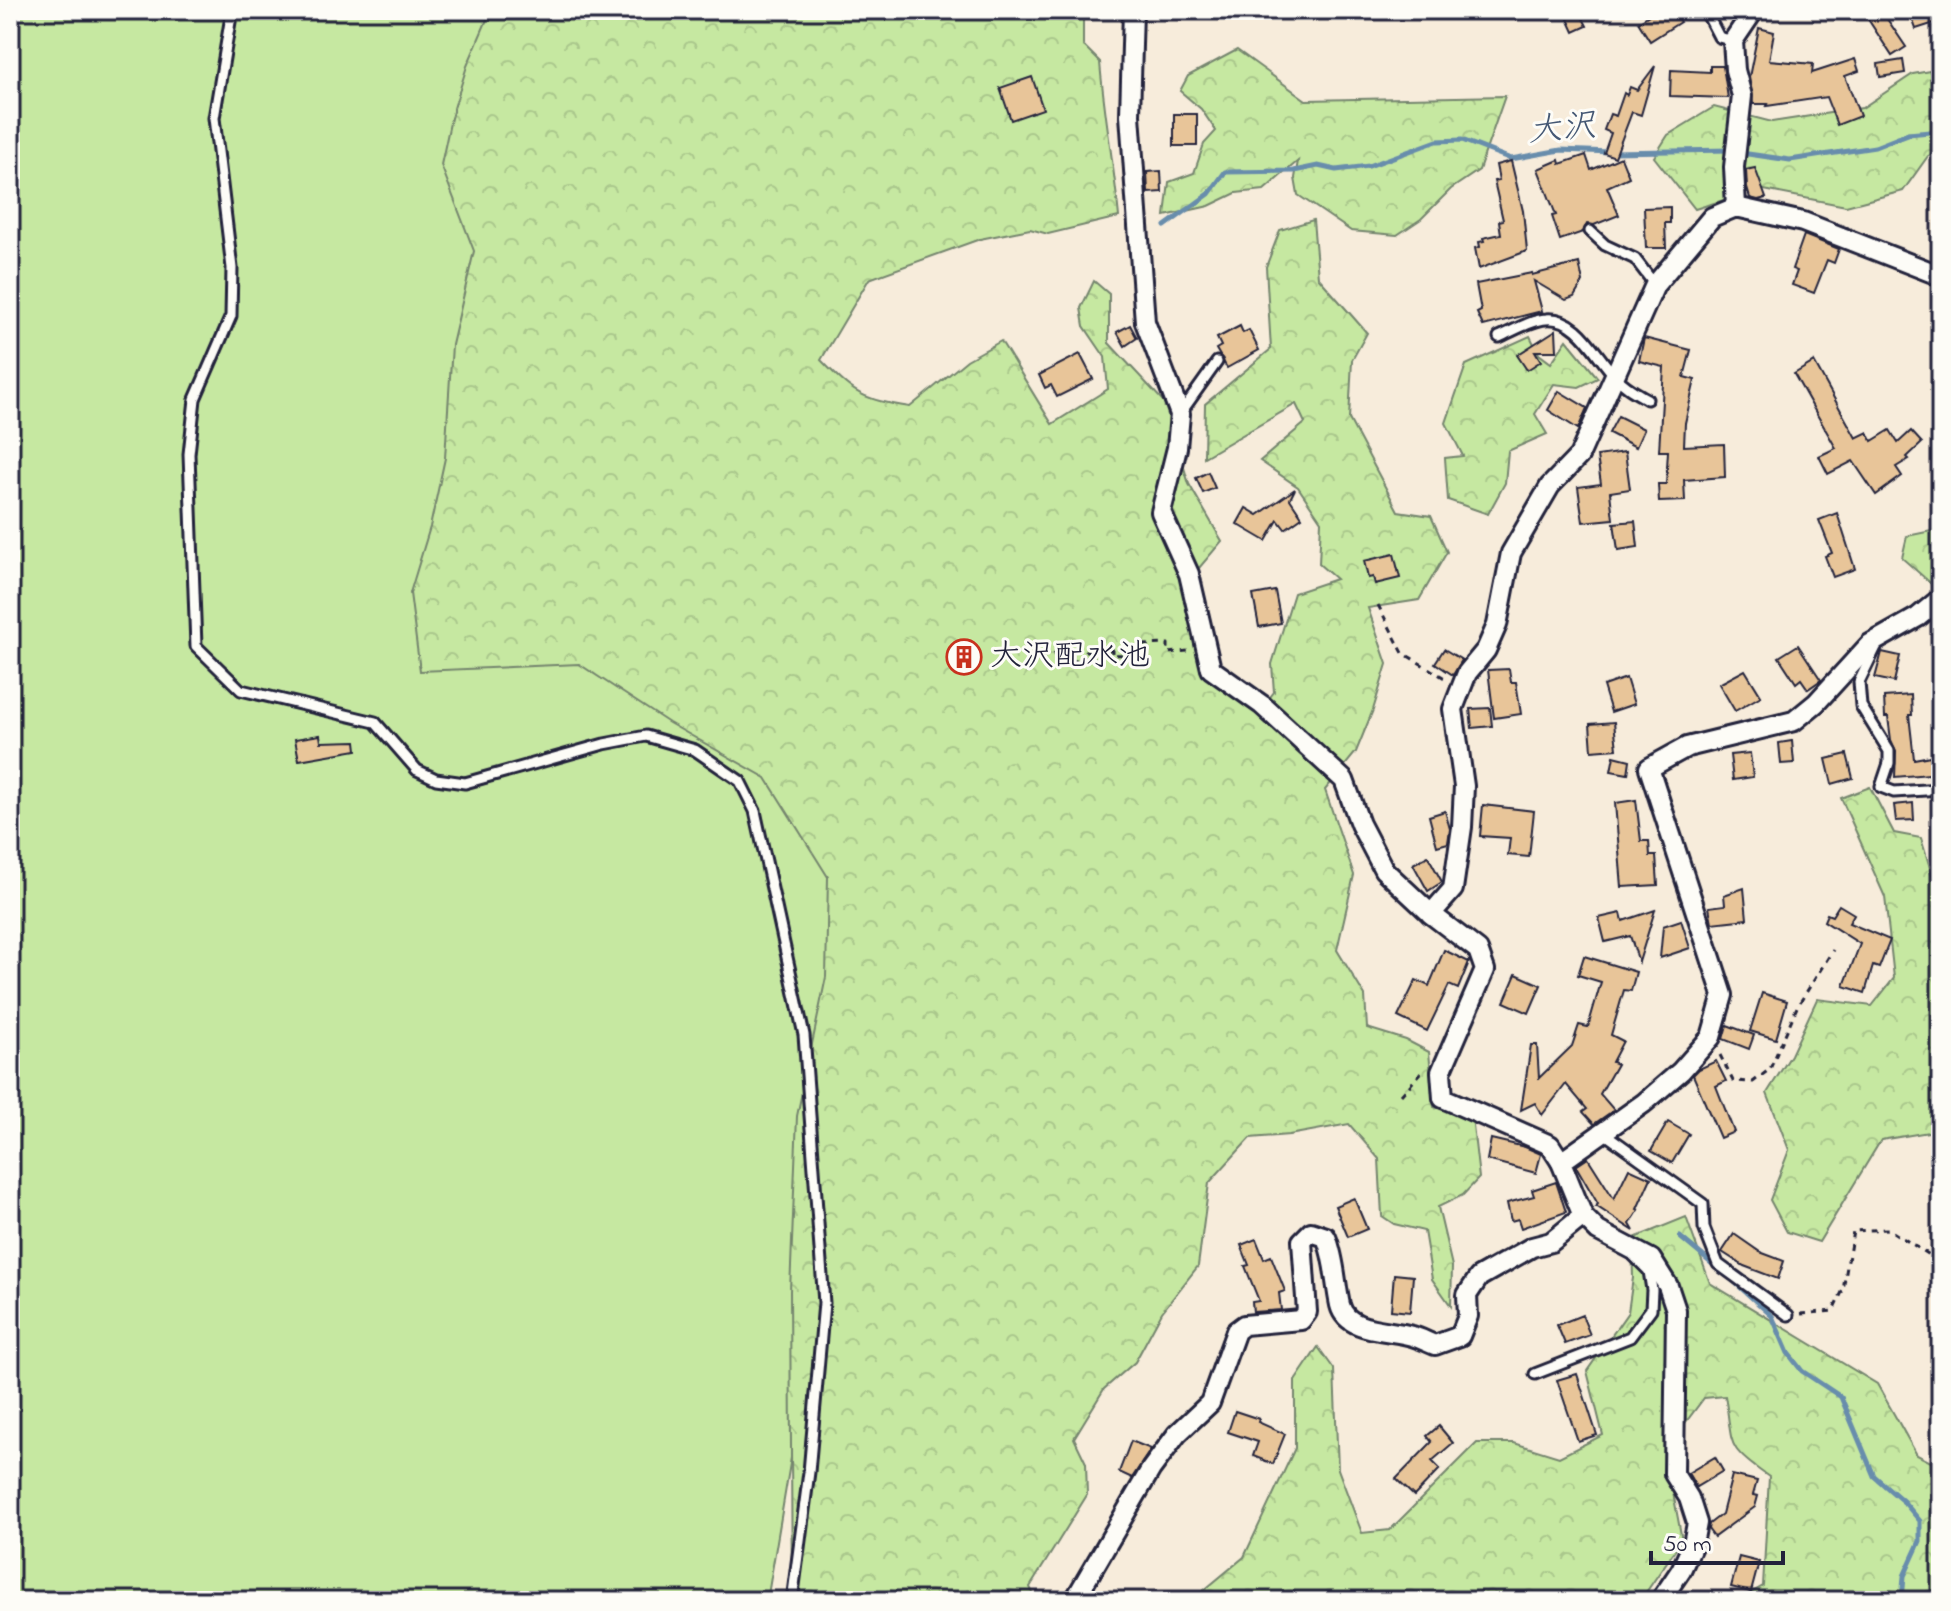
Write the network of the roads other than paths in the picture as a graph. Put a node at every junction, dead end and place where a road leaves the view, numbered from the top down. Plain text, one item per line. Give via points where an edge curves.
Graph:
1 (232, 10) edge
2 (1133, 10) edge
3 (1705, 10) edge
4 (1754, 10) edge
5 (1733, 41) junction
6 (1736, 207) junction
7 (1590, 231) dead end
8 (1941, 276) edge
9 (1655, 285) junction
10 (1499, 337) dead end
11 (1217, 362) dead end
12 (1614, 375) junction
13 (1647, 399) dead end
14 (1180, 414) junction
15 (1941, 598) edge
16 (1880, 638) junction
17 (1941, 789) edge
18 (1431, 914) junction
19 (1604, 1133) junction
20 (1561, 1162) junction
21 (1583, 1216) junction
22 (1625, 1246) junction
23 (1788, 1315) road end
24 (1535, 1374) dead end
25 (792, 1601) edge
26 (1074, 1601) edge
27 (1660, 1601) edge

1 - 25 lane via 214,118 232,268 231,316 195,399 189,454 196,646 241,690 375,722 417,770 436,779 465,783 646,736 695,750 740,781 755,811 804,1035 824,1303
2 - 14 street via 1130,115 1145,322
3 - 5 lane via 1719,37
4 - 5 street
5 - 6 street via 1742,96 1734,167
6 - 8 street via 1803,222
6 - 9 street via 1712,217
7 - 9 lane via 1635,259
9 - 12 street
10 - 12 lane via 1543,319 1559,319 1575,327
11 - 14 lane
12 - 13 lane
12 - 18 street via 1579,456 1550,486 1511,553 1497,625 1467,673 1453,709 1464,786 1462,827 1453,889
14 - 18 street via 1161,512 1189,574 1211,669 1262,705 1344,780 1384,870
15 - 16 street
16 - 17 lane via 1859,682 1861,706 1889,751 1881,787 1894,792
16 - 19 street via 1794,721 1687,747 1649,768 1723,995 1711,1037 1681,1071
18 - 20 street via 1478,950 1485,970 1441,1072 1443,1098 1550,1145
19 - 20 street
19 - 23 lane via 1703,1204 1704,1228 1718,1264
20 - 21 street
21 - 22 street
21 - 26 street via 1551,1242 1479,1277 1467,1295 1468,1316 1460,1336 1435,1345 1349,1320 1341,1308 1326,1237 1311,1232 1302,1241 1307,1312 1301,1320 1244,1325 1236,1331 1210,1403 1151,1469
22 - 24 lane via 1649,1271 1651,1309 1630,1337
22 - 27 street via 1651,1259 1676,1310 1674,1474 1697,1523 1681,1570

